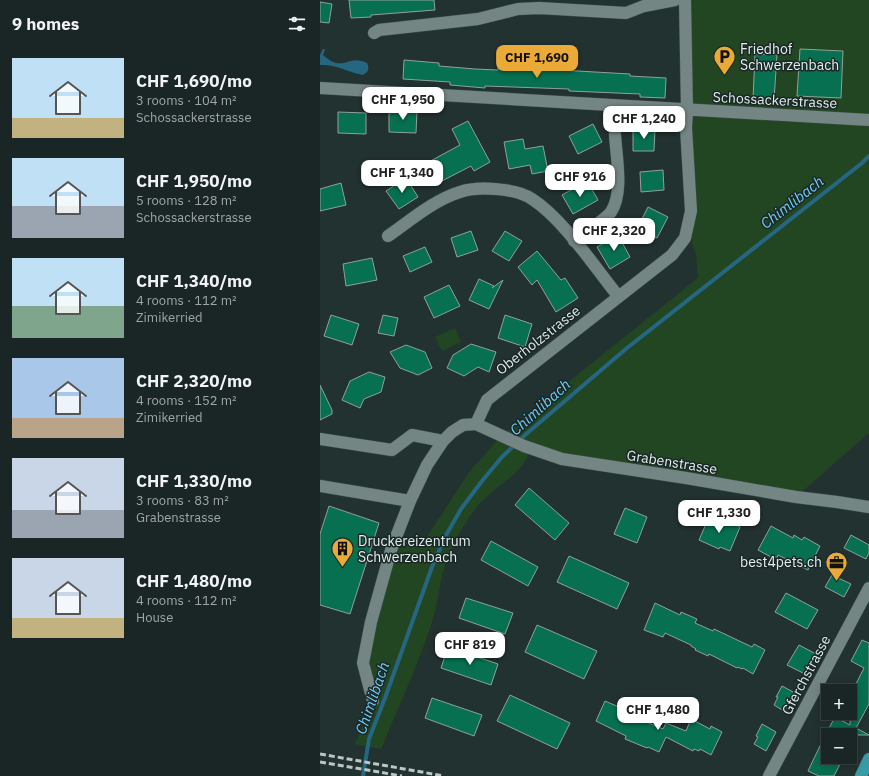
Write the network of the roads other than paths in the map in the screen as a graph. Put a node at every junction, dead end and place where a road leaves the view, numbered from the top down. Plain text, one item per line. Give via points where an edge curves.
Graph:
1 (675, 0) edge
2 (685, 0) edge
3 (374, 33) dead end
4 (320, 88) edge
5 (687, 110) junction
6 (869, 120) edge
7 (615, 134) dead end
8 (388, 236) dead end
9 (574, 241) junction
10 (618, 296) junction
11 (476, 424) junction
12 (320, 439) edge
13 (443, 441) junction
14 (320, 486) edge
15 (410, 501) junction
16 (869, 508) edge
17 (869, 588) edge
18 (373, 701) dead end
19 (869, 759) edge
20 (769, 776) edge
21 (861, 776) edge

1 - 3 street via 644,6 626,13 518,9 478,19 379,30
2 - 5 street, Oberholzstrasse
4 - 5 street, Schossackerstrasse
5 - 6 street, Schossackerstrasse
5 - 10 street, Oberholzstrasse via 691,211 685,238 672,254
7 - 9 street via 619,190 616,202 610,214
8 - 9 street via 433,205 461,192 481,189 506,190 530,198 551,214
9 - 10 street
10 - 11 street, Oberholzstrasse via 487,400
11 - 13 street via 463,425
11 - 16 street, Grabenstrasse via 562,460
12 - 13 street via 392,450 412,435
13 - 15 street via 427,465
14 - 15 street
15 - 18 street via 391,550 371,622 363,663
17 - 20 street, Gferchstrasse
19 - 21 main road

